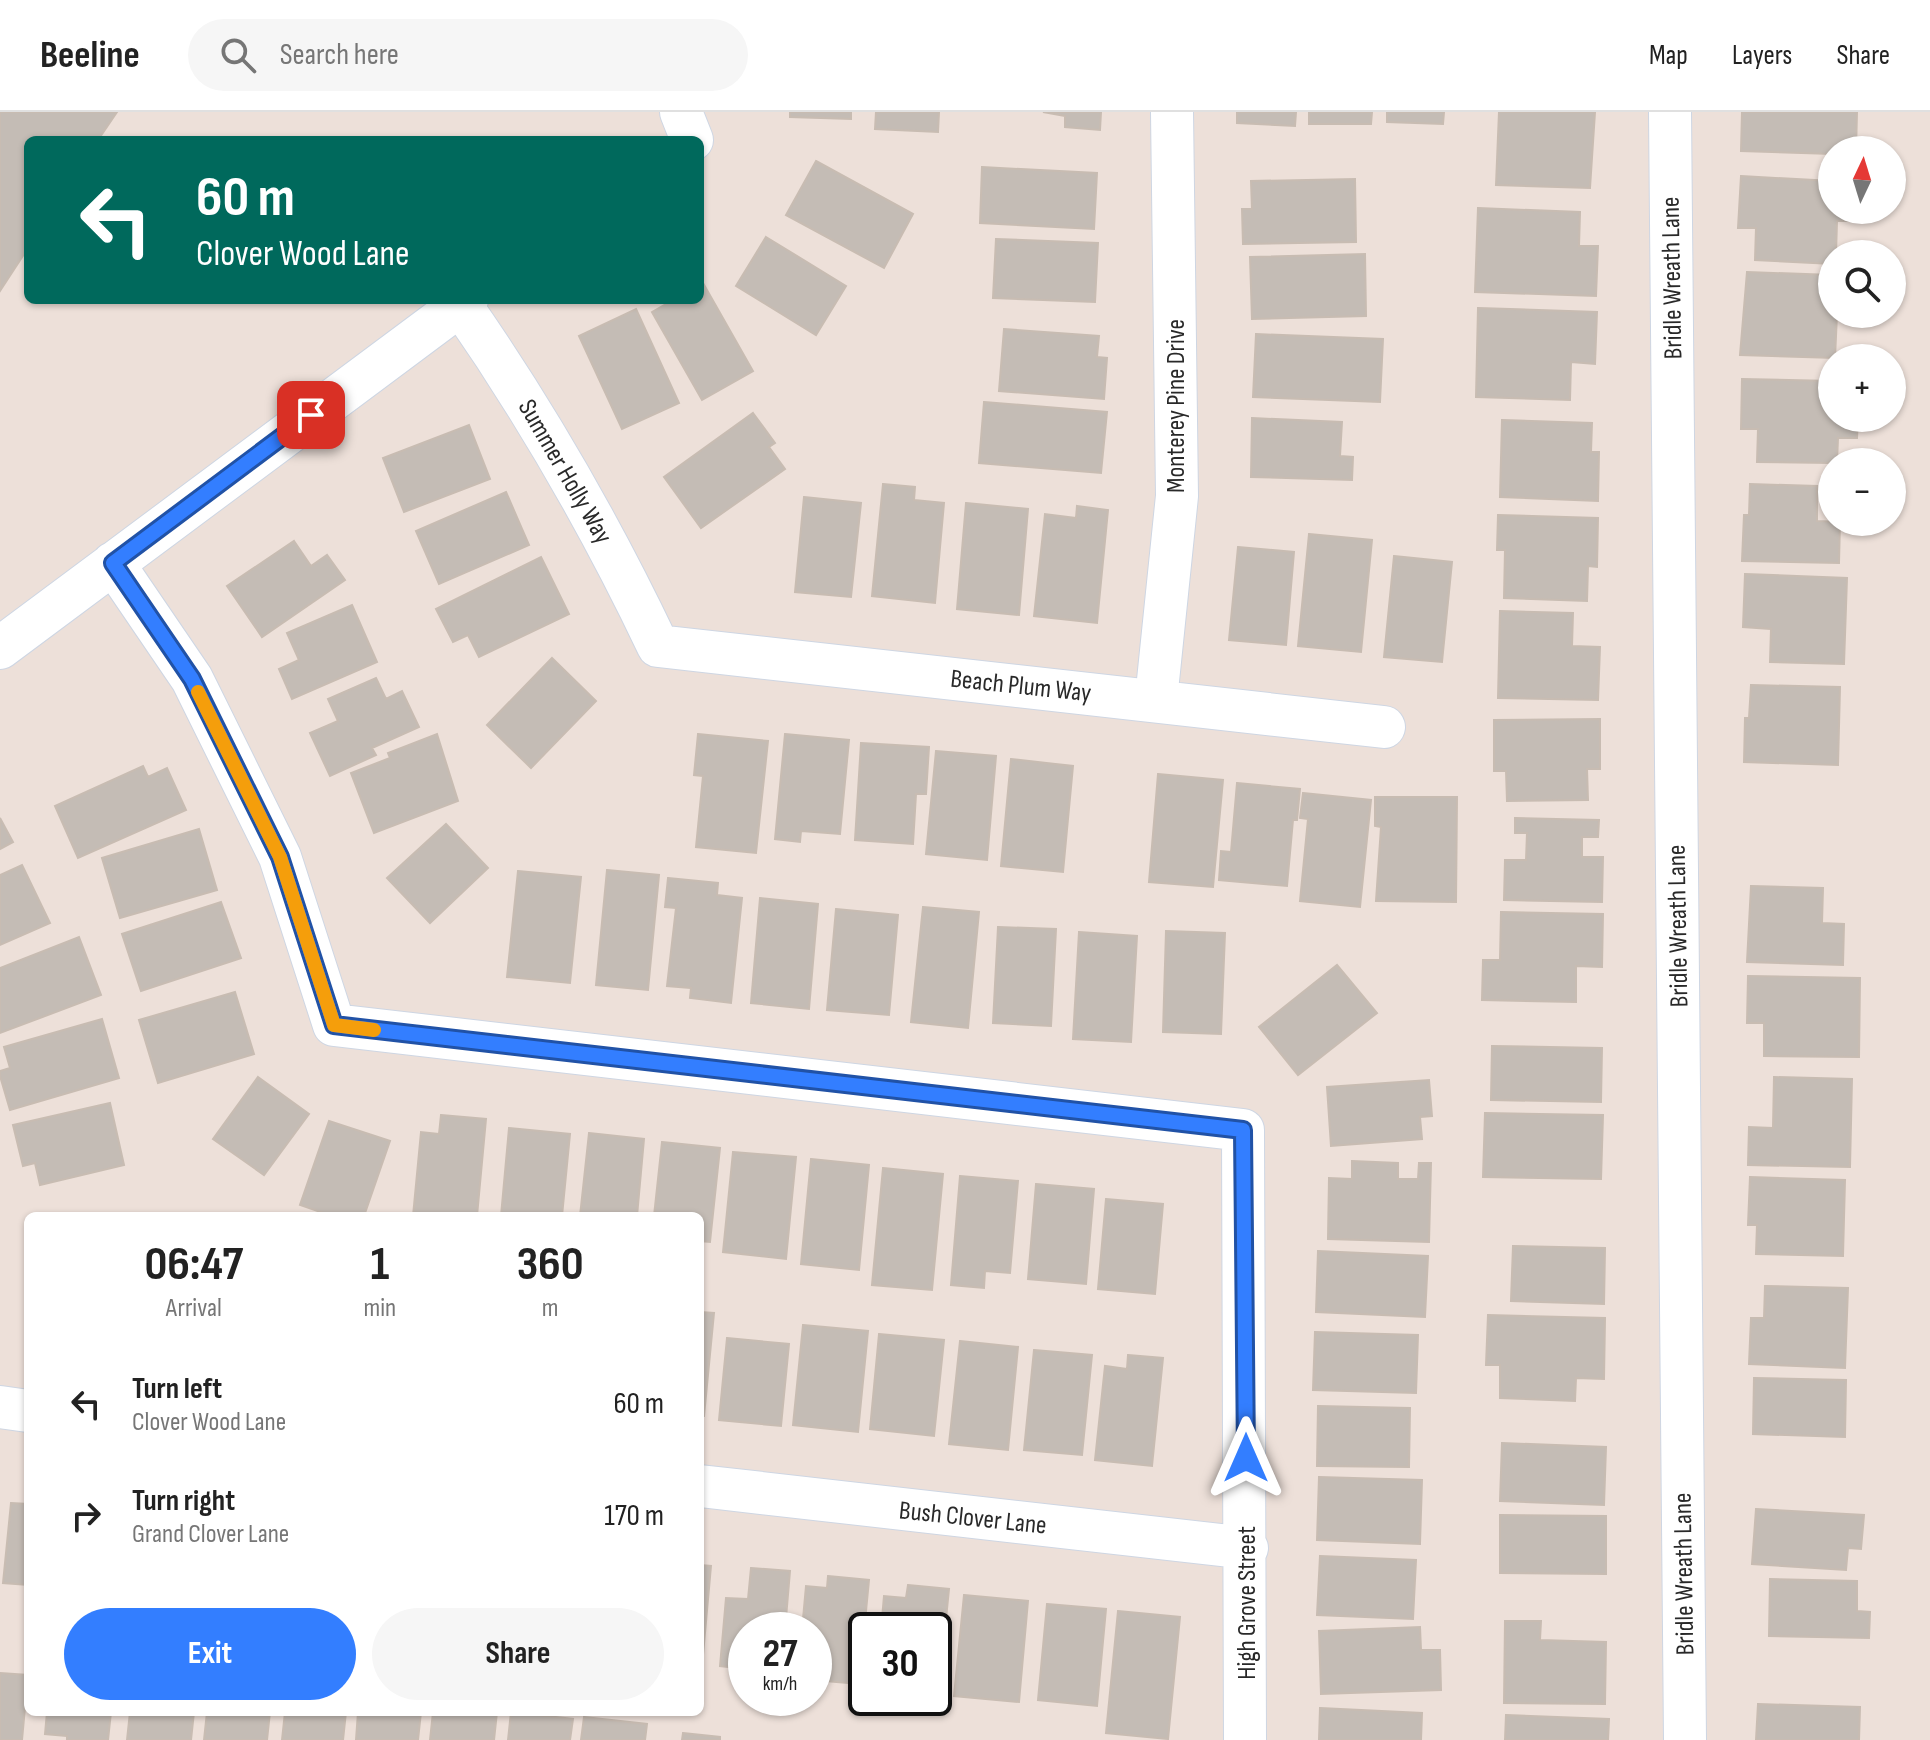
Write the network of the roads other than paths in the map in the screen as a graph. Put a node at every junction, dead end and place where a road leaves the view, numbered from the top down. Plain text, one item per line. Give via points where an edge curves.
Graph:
1 (681, 112) edge
2 (1172, 112) edge
3 (1670, 112) edge
4 (690, 136) edge
5 (460, 304) edge
6 (464, 304) edge
7 (113, 563) junction
8 (658, 646) joint
9 (0, 648) edge
10 (1156, 700) junction
11 (1384, 727) dead end
12 (0, 1407) edge
13 (24, 1410) edge
14 (704, 1486) edge
15 (1247, 1548) junction
16 (1245, 1740) edge
17 (1685, 1740) edge

1 - 4 street
2 - 10 street, Monterey Pine Drive via 1177,496
3 - 17 street, Bridle Wreath Lane
5 - 7 street
6 - 8 street, Summer Holly Way via 593,516
7 - 9 street
7 - 15 street, High Grove Street via 192,679 280,857 334,1025 1243,1130
8 - 10 street, Beach Plum Way
10 - 11 street, Beach Plum Way
12 - 13 street
14 - 15 street, Bush Clover Lane
15 - 16 street, High Grove Street

